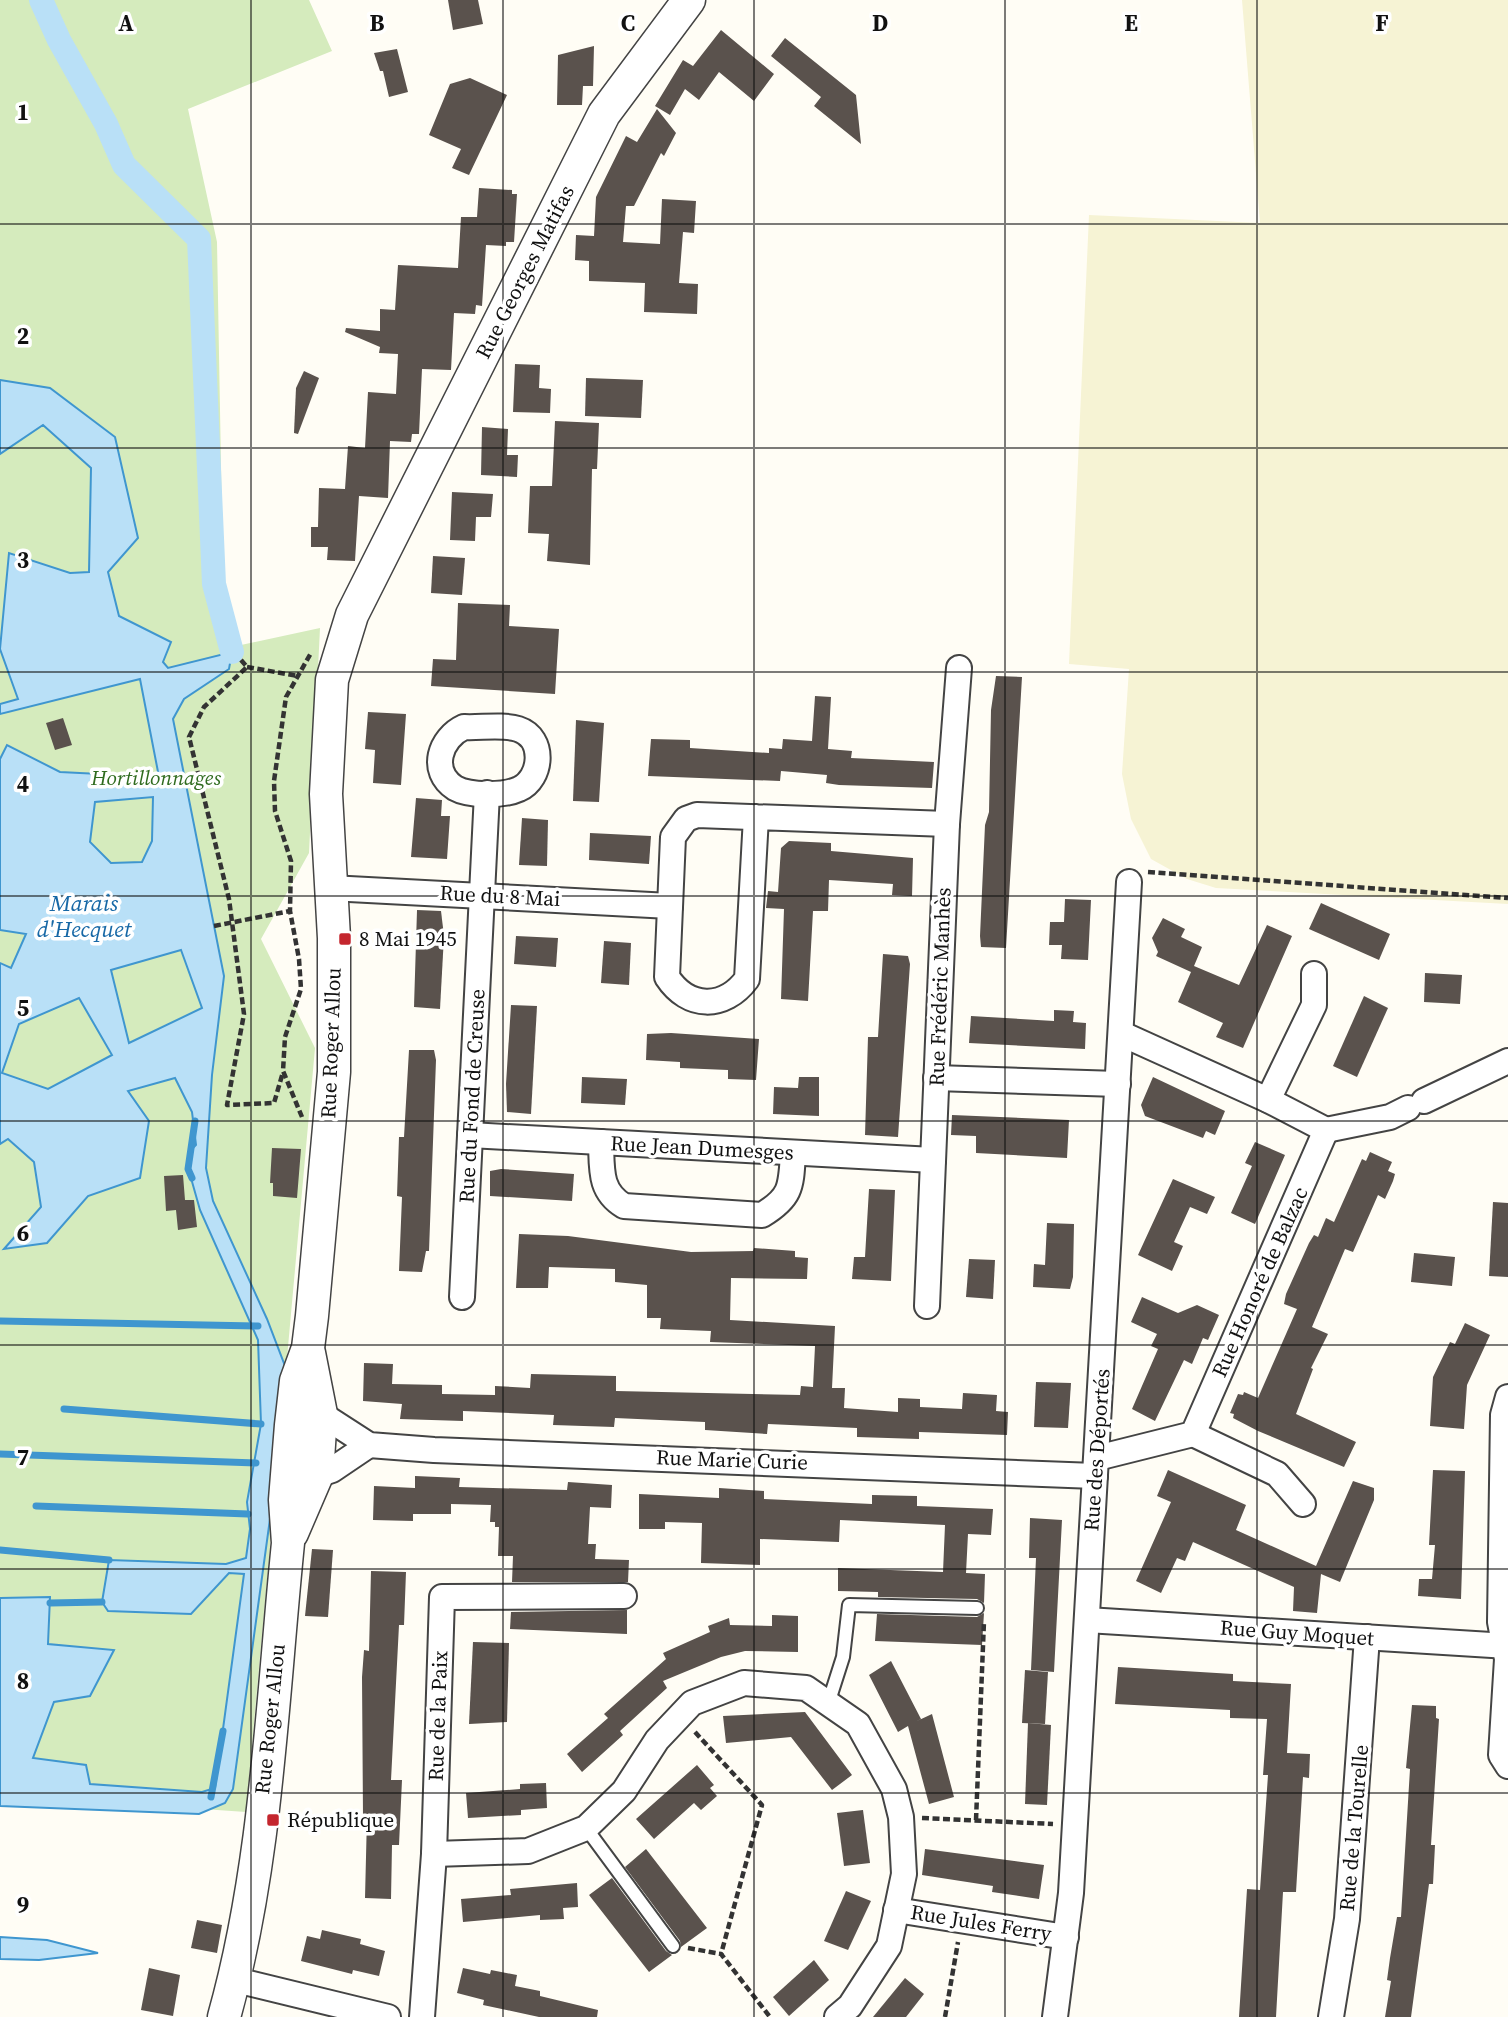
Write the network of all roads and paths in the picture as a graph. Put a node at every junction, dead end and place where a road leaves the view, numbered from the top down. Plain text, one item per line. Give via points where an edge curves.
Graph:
1 (686, 2) edge
2 (352, 615) joint
3 (309, 656) dead end
4 (242, 660) dead end
5 (247, 667) junction
6 (959, 668) dead end
7 (298, 676) junction
8 (487, 793) dead end
9 (756, 817) junction
10 (947, 824) junction
11 (1129, 882) joint
12 (330, 888) junction
13 (483, 895) junction
14 (1508, 898) edge
15 (670, 906) junction
16 (290, 911) junction
17 (232, 922) junction
18 (214, 926) dead end
19 (1314, 974) dead end
20 (1122, 1034) junction
21 (1508, 1061) edge
22 (936, 1078) junction
23 (1118, 1084) junction
24 (1268, 1100) junction
25 (1326, 1129) junction
26 (470, 1135) junction
27 (601, 1142) junction
28 (793, 1153) junction
29 (933, 1160) junction
30 (461, 1297) dead end
31 (927, 1306) dead end
32 (308, 1348) junction
33 (1508, 1397) edge
34 (321, 1414) junction
35 (1194, 1434) junction
36 (290, 1440) junction
37 (369, 1445) junction
38 (1096, 1467) junction
39 (317, 1475) junction
40 (1505, 1486) edge
41 (1303, 1504) dead end
42 (288, 1543) junction
43 (624, 1596) dead end
44 (977, 1608) joint
45 (1087, 1620) junction
46 (1367, 1637) junction
47 (1508, 1646) edge
48 (828, 1704) junction
49 (680, 1716) junction
50 (1508, 1766) edge
51 (901, 1817) junction
52 (976, 1820) junction
53 (1075, 1825) junction
54 (586, 1828) junction
55 (434, 1854) junction
56 (896, 1910) junction
57 (962, 1920) junction
58 (1066, 1937) junction
59 (673, 1946) joint
60 (721, 1954) junction
61 (236, 1980) junction
62 (224, 2017) edge
63 (388, 2017) edge
64 (422, 2017) edge
65 (770, 2017) edge
66 (837, 2017) edge
67 (945, 2017) edge
68 (1055, 2017) edge
69 (1331, 2017) edge

1 - 2 street, Rue Georges Matifas via 604,114
2 - 12 street, Rue Roger Allou via 332,680 326,794
3 - 7 path
4 - 5 path
5 - 7 path
5 - 17 path via 204,707 189,737
6 - 10 street, Rue Frédéric Manhès
7 - 16 path via 286,697 274,781 275,811 290,861
8 - 13 street, Rue du Fond de Creuse
9 - 10 street
9 - 15 street via 697,815 678,827 673,837
9 - 15 street via 747,979 739,990 713,1002 686,998 675,989 667,977
10 - 22 street, Rue Frédéric Manhès
11 - 14 path via 1146,872
11 - 20 street, Rue des Déportés
12 - 13 street, Rue du 8 Mai
12 - 32 street, Rue Roger Allou via 334,1072
13 - 15 street, Rue du 8 Mai
13 - 26 street, Rue du Fond de Creuse
16 - 17 path
16 - 17 path via 301,989 285,1037 284,1071 274,1104 227,1105 244,1014
17 - 18 path
19 - 24 street via 1314,1005
20 - 23 street, Rue des Déportés
20 - 24 street
21 - 25 street via 1390,1117
22 - 23 street
22 - 29 street, Rue Frédéric Manhès
23 - 38 street, Rue des Déportés
24 - 25 street
25 - 35 street, Rue Honoré de Balzac
26 - 27 street, Rue Jean Dumesges
26 - 30 street, Rue du Fond de Creuse
27 - 28 street, Rue Jean Dumesges
27 - 28 street via 603,1183 611,1199 624,1206 762,1215 780,1204 791,1187
28 - 29 street, Rue Jean Dumesges
29 - 31 street, Rue Frédéric Manhès
32 - 34 street, Rue Roger Allou
32 - 36 street, Rue Roger Allou via 296,1381
33 - 40 street via 1503,1415
34 - 36 street
34 - 37 street
34 - 39 street, Rue Roger Allou
35 - 38 street
35 - 41 street via 1277,1474
36 - 39 street via 310,1474
36 - 42 street, Rue Roger Allou via 285,1500
37 - 38 street, Rue Marie Curie
37 - 39 street
38 - 45 street, Rue des Déportés
39 - 42 street, Rue Roger Allou
40 - 47 street via 1500,1622
42 - 61 street, Rue Roger Allou via 261,1818
43 - 55 street, Rue de la Paix via 442,1597
44 - 48 lane via 849,1605 843,1657
44 - 52 path via 986,1625
45 - 46 street, Rue Guy Moquet
45 - 53 street, Rue des Déportés
46 - 47 street, Rue Guy Moquet
46 - 69 street, Rue de la Tourelle via 1346,1919
47 - 50 street via 1501,1755
48 - 49 street via 806,1688 744,1683 692,1703
48 - 51 street via 858,1724 894,1789
49 - 54 street via 657,1740 624,1791
49 - 60 path via 762,1805
51 - 52 path
51 - 56 street via 904,1874
52 - 53 path
53 - 58 street, Rue des Déportés
54 - 55 street via 528,1851
54 - 59 lane
55 - 64 street, Rue de la Paix
56 - 57 street, Rue Jules Ferry
56 - 66 street via 889,1946 850,2006
57 - 58 street, Rue Jules Ferry
57 - 67 path
58 - 68 street, Rue des Déportés
59 - 60 path
60 - 65 path
61 - 62 street, Rue Roger Allou
61 - 63 street

